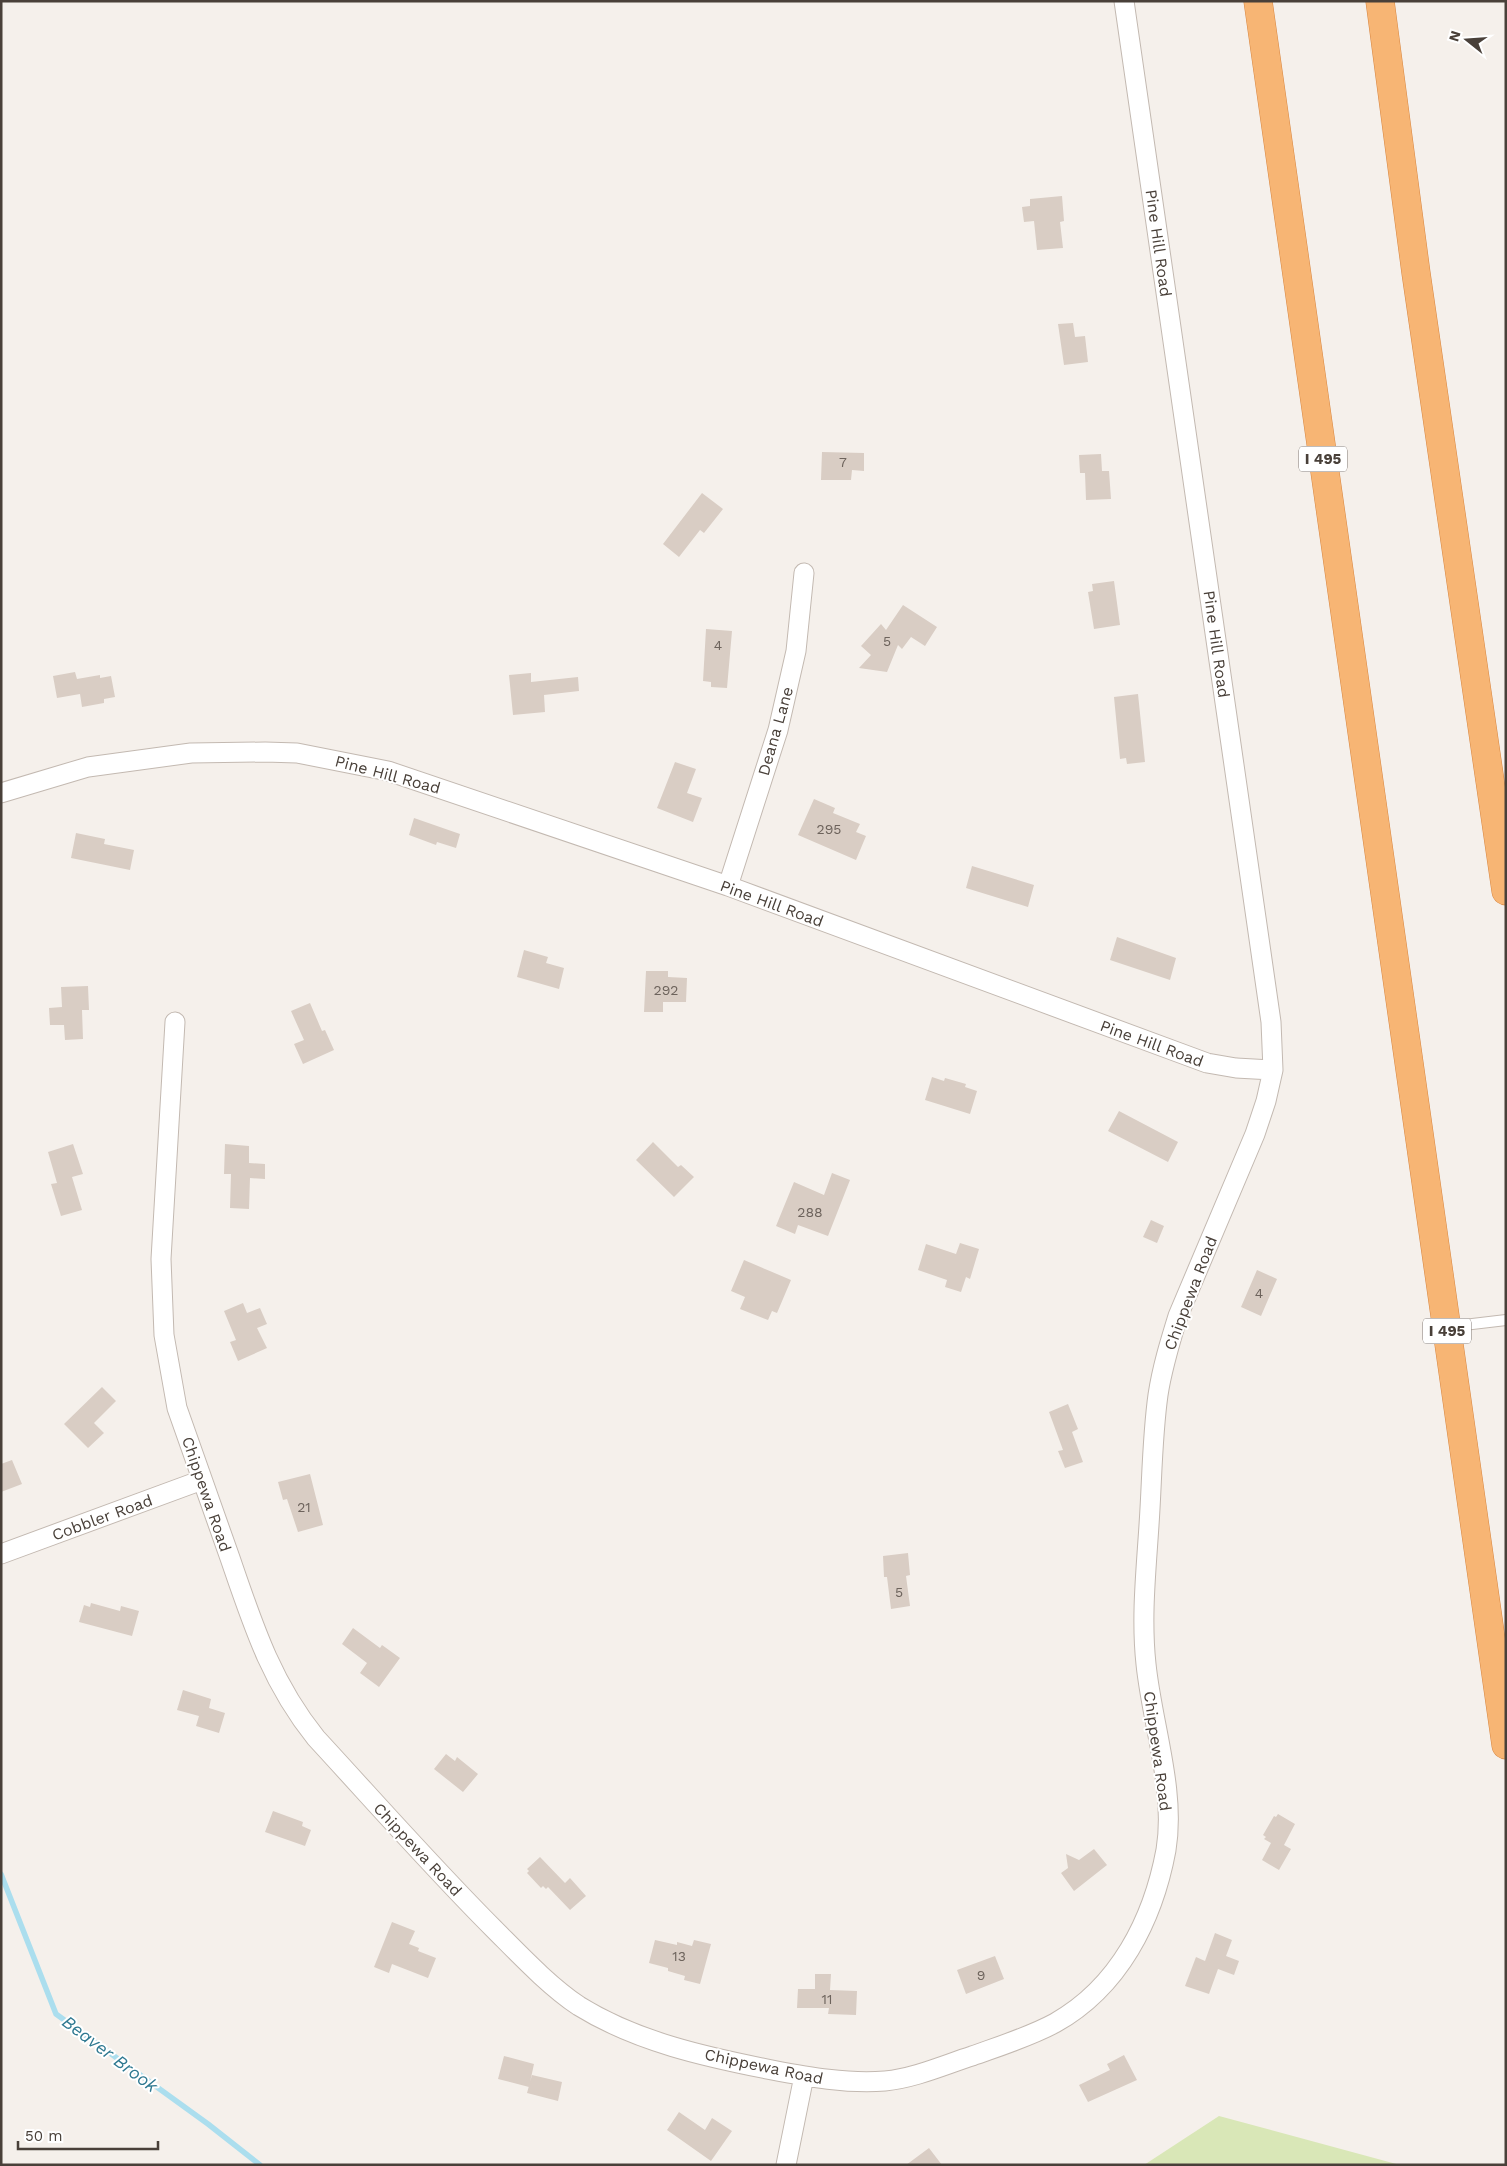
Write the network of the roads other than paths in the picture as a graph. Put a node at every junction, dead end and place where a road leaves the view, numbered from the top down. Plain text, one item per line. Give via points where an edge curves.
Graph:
1 (1124, 1) edge
2 (1258, 1) edge
3 (1380, 1) edge
4 (804, 573) dead end
5 (1, 792) edge
6 (728, 886) junction
7 (1506, 891) edge
8 (175, 1022) dead end
9 (1273, 1070) junction
10 (1506, 1320) edge
11 (1446, 1327) junction
12 (202, 1480) junction
13 (1, 1554) edge
14 (1506, 1745) edge
15 (804, 2076) junction
16 (786, 2165) edge

1 - 9 street, Pine Hill Road via 1268,1000
2 - 11 highway, I 495
3 - 7 highway
4 - 6 street, Deana Lane via 796,651 780,722
5 - 6 street, Pine Hill Road via 63,773 121,761 219,752 297,753 416,779
6 - 9 street, Pine Hill Road via 1207,1063
8 - 12 street, Chippewa Road via 161,1259 164,1336 177,1408
9 - 15 street, Chippewa Road via 1255,1134 1178,1316 1158,1394 1143,1622 1146,1668 1166,1791 1168,1830 1158,1883 1139,1934 1100,1988 1065,2017 1022,2039 901,2078 844,2081
10 - 11 lane
11 - 14 highway, I 495
12 - 13 street, Cobbler Road
12 - 15 street, Chippewa Road via 267,1660 298,1716 445,1880 528,1963 577,2004 619,2027 655,2041 726,2060
15 - 16 street

